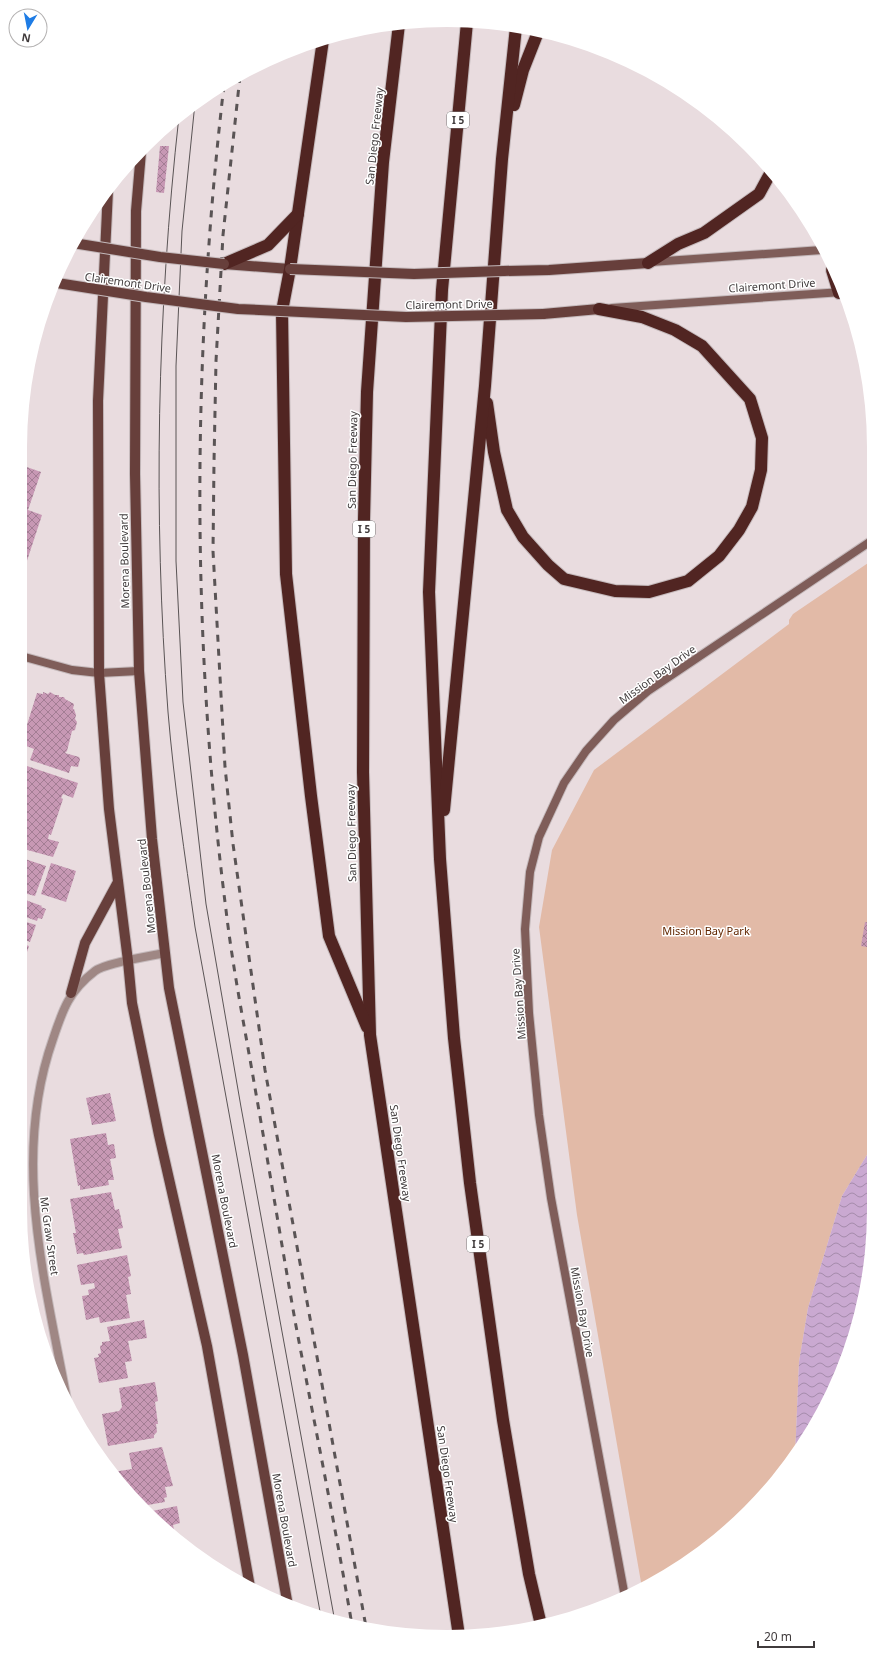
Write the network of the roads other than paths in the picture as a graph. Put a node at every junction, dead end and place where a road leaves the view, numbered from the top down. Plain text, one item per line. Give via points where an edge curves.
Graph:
1 (466, 28) edge
2 (397, 30) edge
3 (515, 33) edge
4 (536, 37) edge
5 (322, 46) edge
6 (502, 159) junction
7 (140, 160) edge
8 (768, 177) edge
9 (108, 200) edge
10 (298, 214) junction
11 (79, 244) edge
12 (818, 250) edge
13 (648, 263) junction
14 (224, 264) junction
15 (290, 269) junction
16 (60, 283) edge
17 (837, 292) edge
18 (599, 309) junction
19 (282, 311) junction
20 (484, 386) junction
21 (867, 543) edge
22 (27, 658) edge
23 (139, 671) junction
24 (99, 673) junction
25 (440, 859) junction
26 (118, 882) junction
27 (165, 953) junction
28 (128, 960) junction
29 (72, 993) junction
30 (370, 1035) junction
31 (64, 1382) edge
32 (249, 1580) edge
33 (624, 1591) edge
34 (287, 1598) edge
35 (540, 1620) edge
36 (458, 1630) edge

1 - 25 highway, I 5 via 442,290 430,585
2 - 30 highway, San Diego Freeway / I 5 via 383,162 367,392 363,772
3 - 6 highway
4 - 6 highway via 523,70
5 - 10 highway
6 - 20 highway
7 - 23 main road, Morena Boulevard via 136,211 134,410
8 - 13 highway via 759,194 704,232 678,244
9 - 24 main road via 98,401
10 - 14 highway via 268,245
10 - 15 highway
11 - 14 main road, bridge
12 - 13 main road
13 - 15 main road, bridge via 549,270 414,274
14 - 15 main road
15 - 19 highway
16 - 19 main road, Clairemont Drive, bridge via 230,308
17 - 18 main road, Clairemont Drive
18 - 19 main road, Clairemont Drive, bridge via 543,314 406,317
18 - 20 highway via 642,317 675,330 702,346 750,399 762,438 761,470 752,507 739,530 719,556 688,581 649,592 615,591 564,579 548,565 523,537 507,510 494,452
19 - 30 highway via 286,574 311,796 329,936
20 - 25 highway
21 - 33 main road, Mission Bay Drive via 648,691 614,720 586,751 564,783 539,837 530,872 525,929 529,1013 539,1115 553,1212
22 - 24 main road via 72,670
23 - 24 main road
23 - 27 main road, Morena Boulevard via 152,839
24 - 26 main road via 109,809
25 - 35 highway, I 5 via 454,1038 470,1183 503,1420
26 - 28 main road
26 - 29 main road via 85,943
27 - 28 street, Mc Graw Street
27 - 34 main road, Morena Boulevard via 169,988 243,1355
28 - 29 street, Mc Graw Street via 96,970
28 - 32 main road via 132,1004 207,1346
29 - 31 street, Mc Graw Street via 62,1012 46,1057 36,1102 33,1158 36,1229
30 - 36 highway, San Diego Freeway / I 5

